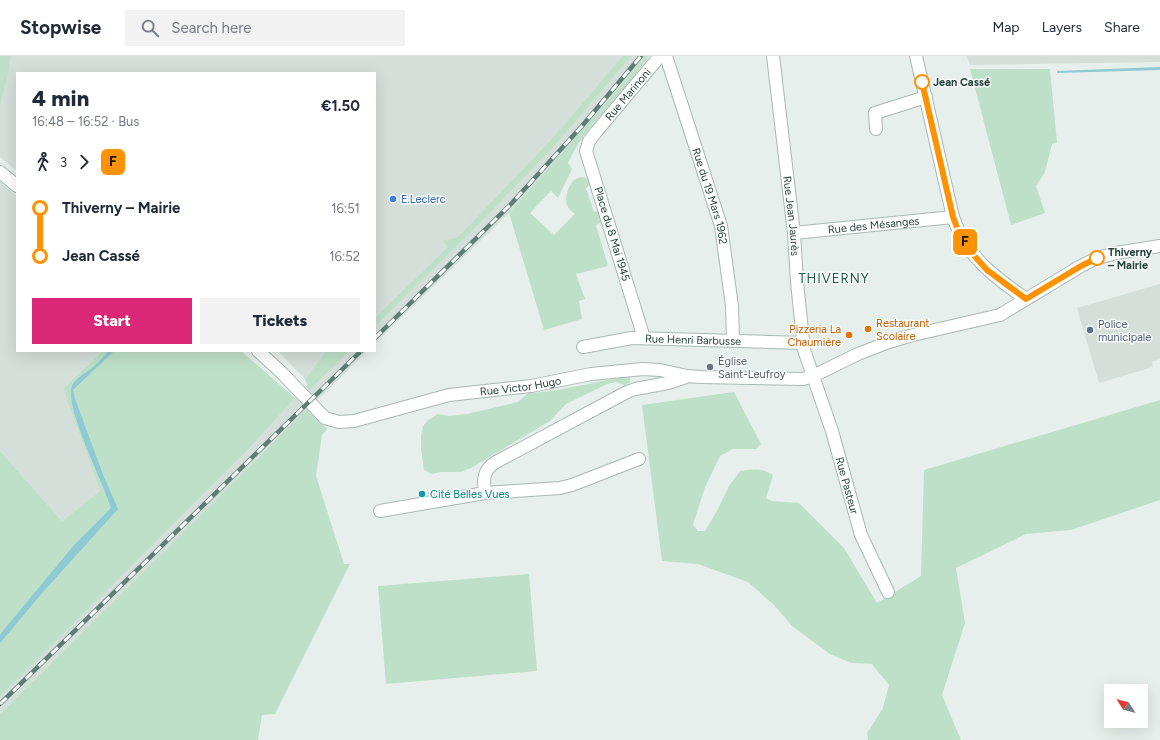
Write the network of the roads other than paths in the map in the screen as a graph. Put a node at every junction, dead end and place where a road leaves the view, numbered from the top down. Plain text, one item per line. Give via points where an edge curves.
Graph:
1 (660, 56) edge
2 (666, 56) edge
3 (773, 56) edge
4 (916, 56) edge
5 (926, 97) junction
6 (876, 129) dead end
7 (596, 132) joint
8 (0, 172) edge
9 (16, 185) edge
10 (953, 217) junction
11 (794, 233) junction
12 (1160, 246) edge
13 (1026, 299) junction
14 (644, 338) junction
15 (733, 341) junction
16 (803, 343) junction
17 (583, 347) dead end
18 (259, 352) edge
19 (687, 376) junction
20 (813, 376) junction
21 (639, 458) dead end
22 (485, 493) junction
23 (380, 511) dead end
24 (888, 592) dead end

1 - 7 street, Rue Marinoni
2 - 15 street, Rue du 19 Mars 1962 via 721,226 732,306
3 - 11 street, Rue Jean Jaurès
4 - 5 street
5 - 6 street via 875,113
5 - 10 street
7 - 14 street, Place du 8 Mai 1945 via 587,147 586,155
8 - 9 street
10 - 11 street, Rue des Mésanges
10 - 13 street via 966,244 981,264
11 - 16 street, Rue Jean Jaurès
12 - 13 street, Rue Victor Hugo via 1103,256
13 - 20 street, Rue Victor Hugo via 1000,315 913,335 876,347
14 - 15 street, Rue Henri Barbusse
14 - 17 street, Rue Henri Barbusse via 627,338
15 - 16 street, Rue Henri Barbusse
16 - 20 street, Rue Jean Jaurès
18 - 19 street, Rue Victor Hugo via 321,414 329,420 339,422 354,421 449,395 531,386 591,374 643,369
19 - 20 street, Rue Victor Hugo via 798,379
19 - 22 street via 627,392 496,462 488,468 484,476
20 - 24 street, Rue Pasteur via 832,431 861,535
21 - 22 street via 565,487
22 - 23 street

